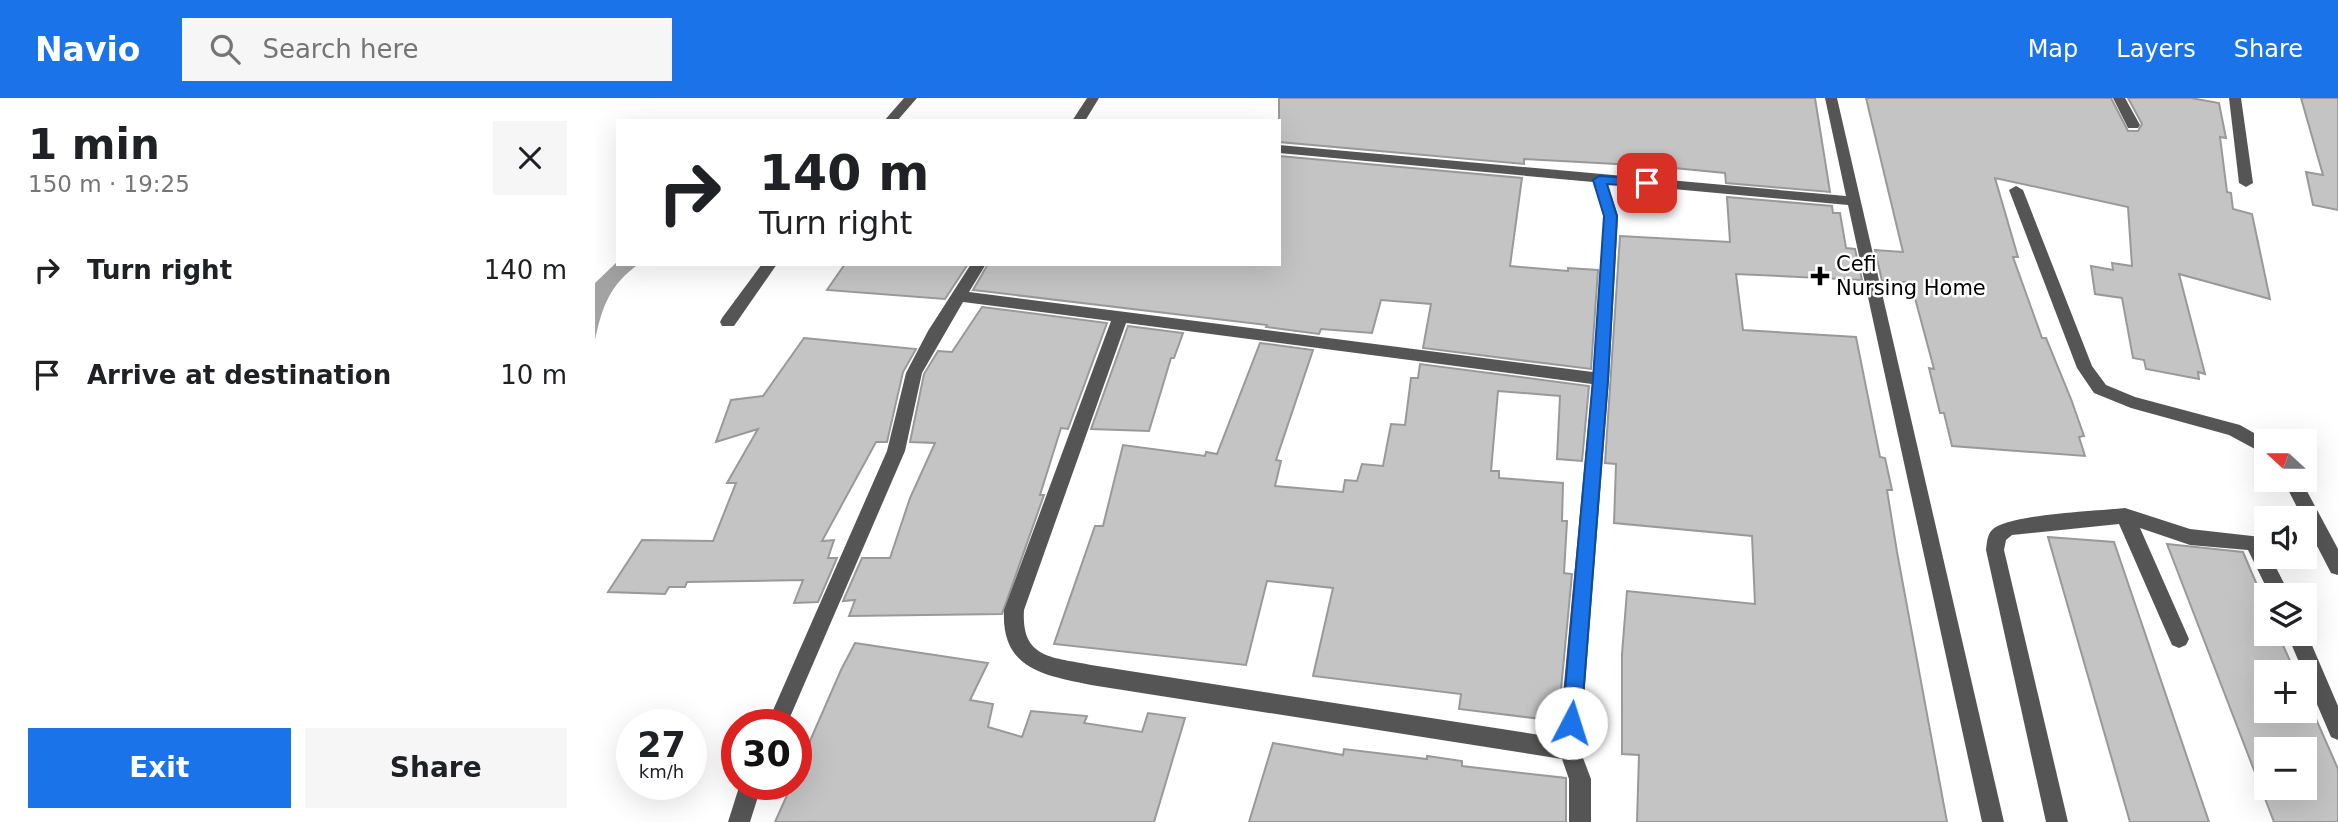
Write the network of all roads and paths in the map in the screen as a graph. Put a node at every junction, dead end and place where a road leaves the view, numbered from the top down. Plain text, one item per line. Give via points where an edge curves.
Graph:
1 (911, 98) edge
2 (1093, 98) edge
3 (1831, 98) edge
4 (2119, 98) edge
5 (2235, 98) edge
6 (892, 119) edge
7 (1079, 119) edge
8 (2133, 125) dead end
9 (1281, 149) edge
10 (1599, 180) junction
11 (2246, 183) dead end
12 (2016, 190) dead end
13 (1855, 201) junction
14 (769, 266) edge
15 (978, 266) edge
16 (958, 296) junction
17 (1120, 317) junction
18 (727, 322) dead end
19 (1601, 379) junction
20 (2254, 441) edge
21 (2298, 492) edge
22 (2125, 516) junction
23 (2338, 567) edge
24 (2274, 583) edge
25 (2179, 639) dead end
26 (2302, 646) edge
27 (784, 709) edge
28 (2338, 730) edge
29 (1569, 750) junction
30 (746, 800) edge
31 (739, 822) edge
32 (1580, 822) edge
33 (1993, 822) edge
34 (2057, 822) edge

1 - 6 street
2 - 7 street
3 - 13 street
4 - 8 street
5 - 11 street
9 - 10 street
10 - 13 street
10 - 19 street via 1611,216
12 - 20 street via 2085,368 2100,388 2131,402 2234,430
13 - 33 street
14 - 18 street
15 - 16 street
16 - 17 street
16 - 27 street via 914,373 896,451
17 - 19 street
17 - 29 street via 1014,610 1014,642 1030,658 1091,674
19 - 29 street
21 - 23 street
22 - 24 street via 2190,537 2254,543
22 - 25 street
22 - 34 street via 2008,528 1997,537 1995,550
26 - 28 street
29 - 32 street via 1580,779
30 - 31 street

